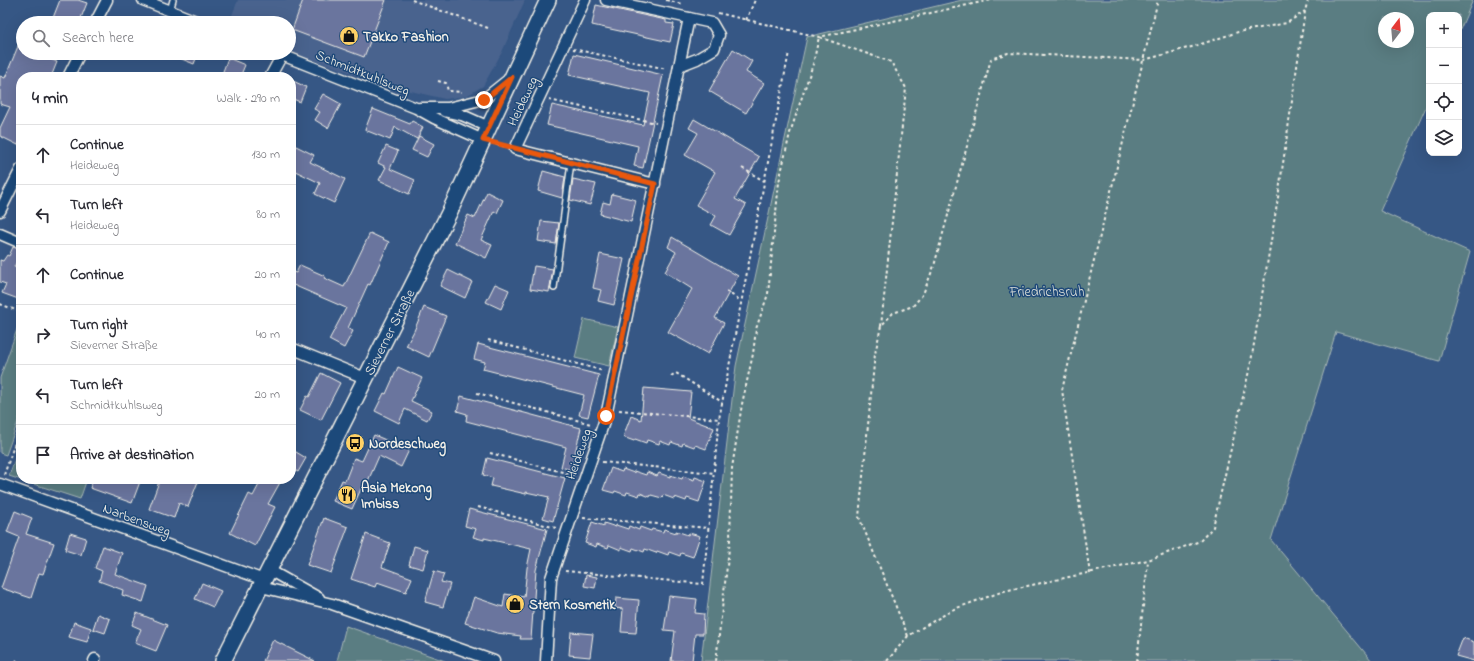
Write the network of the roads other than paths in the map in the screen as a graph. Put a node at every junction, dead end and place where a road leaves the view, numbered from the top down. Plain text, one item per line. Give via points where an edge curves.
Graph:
1 (107, 0) edge
2 (143, 0) edge
3 (173, 0) edge
4 (548, 0) edge
5 (585, 0) edge
6 (606, 0) edge
7 (170, 10) junction
8 (99, 16) edge
9 (184, 16) edge
10 (689, 18) junction
11 (76, 60) edge
12 (277, 60) edge
13 (295, 60) edge
14 (678, 69) junction
15 (70, 72) edge
16 (272, 72) edge
17 (512, 77) junction
18 (416, 108) junction
19 (435, 109) junction
20 (486, 134) junction
21 (571, 163) junction
22 (16, 179) edge
23 (655, 184) junction
24 (0, 211) edge
25 (0, 234) edge
26 (16, 241) edge
27 (554, 288) dead end
28 (296, 350) edge
29 (365, 378) junction
30 (0, 484) edge
31 (265, 579) junction
32 (332, 604) junction
33 (223, 661) edge
34 (494, 661) edge
35 (546, 661) edge

1 - 8 street
2 - 7 street
3 - 7 lane
4 - 17 main road, Sieverner Straße
5 - 21 street, Heideweg via 515,149
6 - 10 street
7 - 9 street
10 - 14 street, Heideweg
10 - 14 street via 712,24 719,35 714,49
11 - 15 street
12 - 16 street
13 - 18 street, Schmidtkuhlsweg
14 - 23 street, Heideweg
17 - 19 street, Schmidtkuhlsweg via 484,100
17 - 20 main road, Sieverner Straße
18 - 19 street, Schmidtkuhlsweg
18 - 20 street, Schmidtkuhlsweg via 434,118
19 - 20 street, Schmidtkuhlsweg via 462,115
20 - 29 main road, Sieverner Straße via 440,232
21 - 23 street, Heideweg
21 - 27 lane
22 - 24 street
23 - 35 street, Heideweg via 608,409 550,578
25 - 26 street
28 - 29 street
29 - 31 main road, Sieverner Straße
30 - 31 street, Narbensweg
31 - 32 street
31 - 32 street
31 - 33 main road, Sieverner Straße
32 - 34 street

